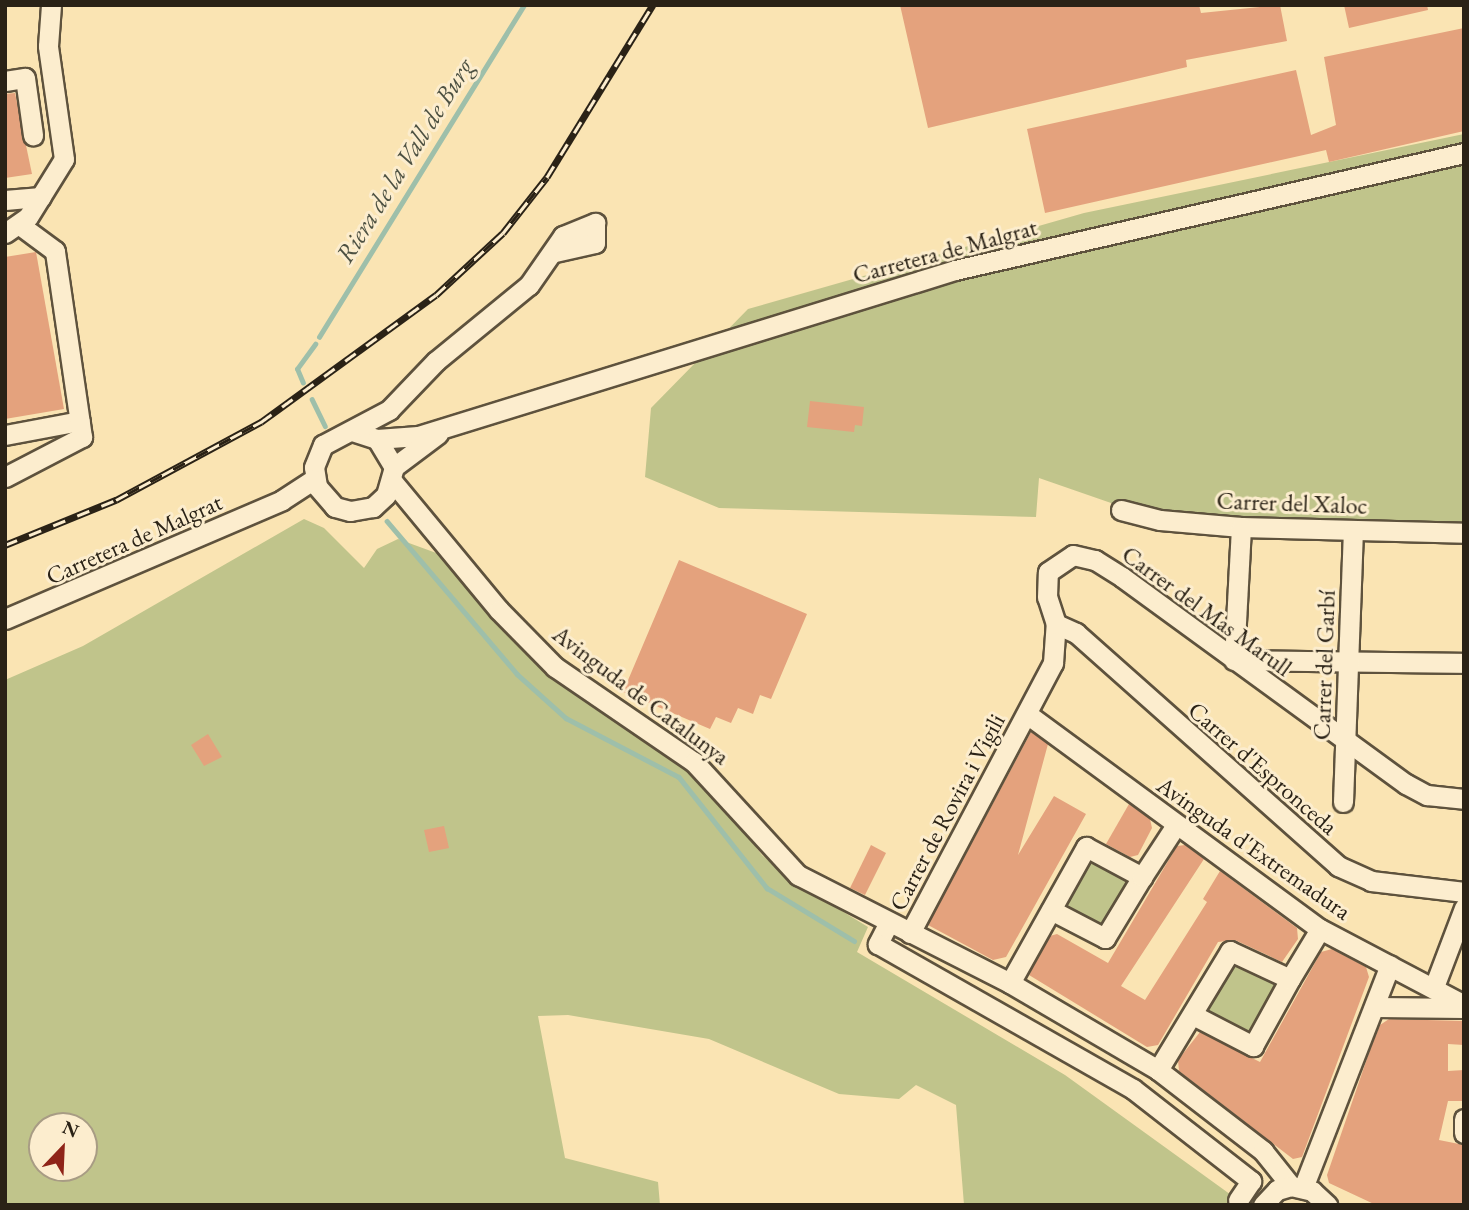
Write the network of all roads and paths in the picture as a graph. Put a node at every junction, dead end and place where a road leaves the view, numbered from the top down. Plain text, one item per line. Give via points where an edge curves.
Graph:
1 (51, 5) edge
2 (5, 81) edge
3 (33, 135) dead end
4 (1464, 153) edge
5 (41, 197) junction
6 (5, 200) edge
7 (13, 229) edge
8 (555, 252) dead end
9 (80, 421) junction
10 (448, 427) junction
11 (352, 431) junction
12 (5, 435) edge
13 (377, 439) junction
14 (5, 477) edge
15 (314, 479) junction
16 (391, 481) junction
17 (324, 498) junction
18 (282, 500) junction
19 (1121, 510) dead end
20 (1241, 527) junction
21 (1353, 530) junction
22 (1464, 533) edge
23 (5, 619) edge
24 (1056, 624) junction
25 (1234, 660) junction
26 (1349, 662) junction
27 (1464, 663) edge
28 (1027, 714) junction
29 (1346, 744) junction
30 (1464, 799) edge
31 (1343, 802) dead end
32 (1176, 825) junction
33 (1142, 877) junction
34 (1464, 892) edge
35 (1464, 908) edge
36 (1051, 910) junction
37 (889, 922) junction
38 (1320, 929) junction
39 (910, 933) junction
40 (1390, 965) junction
41 (1290, 979) junction
42 (1010, 983) junction
43 (1434, 987) junction
44 (1377, 1007) junction
45 (1464, 1007) edge
46 (1193, 1015) junction
47 (1158, 1070) junction
48 (1464, 1119) edge
49 (1464, 1133) edge
50 (1297, 1187) junction
51 (1238, 1200) dead end
52 (1328, 1204) edge
53 (1264, 1205) edge

1 - 5 street via 48,46 64,159
2 - 3 street via 25,78
4 - 10 street, Carretera de Malgrat via 956,270
5 - 6 street
5 - 7 street
7 - 9 street via 55,251
8 - 11 street via 529,285 436,361 389,410
9 - 12 street
9 - 14 street via 82,437
10 - 13 street, Carretera de Malgrat
10 - 16 street, Carretera de Malgrat
11 - 13 street
11 - 15 street via 323,445
13 - 16 street
15 - 17 street
15 - 18 street, Carretera de Malgrat
16 - 17 street via 373,507 350,511
16 - 37 street, Avinguda de Catalunya via 555,667 694,762 798,876
17 - 18 street, Carretera de Malgrat
18 - 23 street, Carretera de Malgrat
19 - 20 street, Carrer del Xaloc via 1160,520
20 - 21 street, Carrer del Xaloc
20 - 25 street
21 - 22 street, Carrer del Xaloc
21 - 26 street, Carrer del Garbí
24 - 25 street, Carrer del Mas Marull via 1047,597 1048,572 1073,555 1095,560 1122,577
24 - 28 street, Carrer del Mas Marull via 1053,663
24 - 34 street, Carrer d'Espronceda via 1076,633 1338,866 1371,881
25 - 26 street
25 - 29 street, Carrer del Mas Marull
26 - 27 street
26 - 29 street, Carrer del Garbí
28 - 32 street, Avinguda d'Extremadura
28 - 39 street, Carrer de Rovira i Vigili
29 - 30 street, Carrer del Mas Marull via 1427,795
29 - 31 street, Carrer del Garbí
32 - 33 street
32 - 38 street, Avinguda d'Extremadura
33 - 36 street via 1105,938
33 - 36 street via 1086,847
35 - 43 street
36 - 42 street
37 - 39 street, Avinguda de Catalunya
37 - 51 street via 877,944 1133,1089 1251,1181
38 - 40 street, Avinguda d'Extremadura
38 - 41 street
39 - 42 street, Avinguda de Catalunya
40 - 43 street, Avinguda d'Extremadura
40 - 44 street
41 - 46 street via 1230,951
41 - 46 street via 1253,1046
42 - 47 street, Avinguda de Catalunya
43 - 45 street, Avinguda d'Extremadura
44 - 45 street, Avinguda d'Extremadura
44 - 50 street
46 - 47 street
47 - 50 street, Avinguda de Catalunya via 1263,1151
48 - 49 street
50 - 52 street, Avinguda de Catalunya
50 - 53 street via 1277,1190

